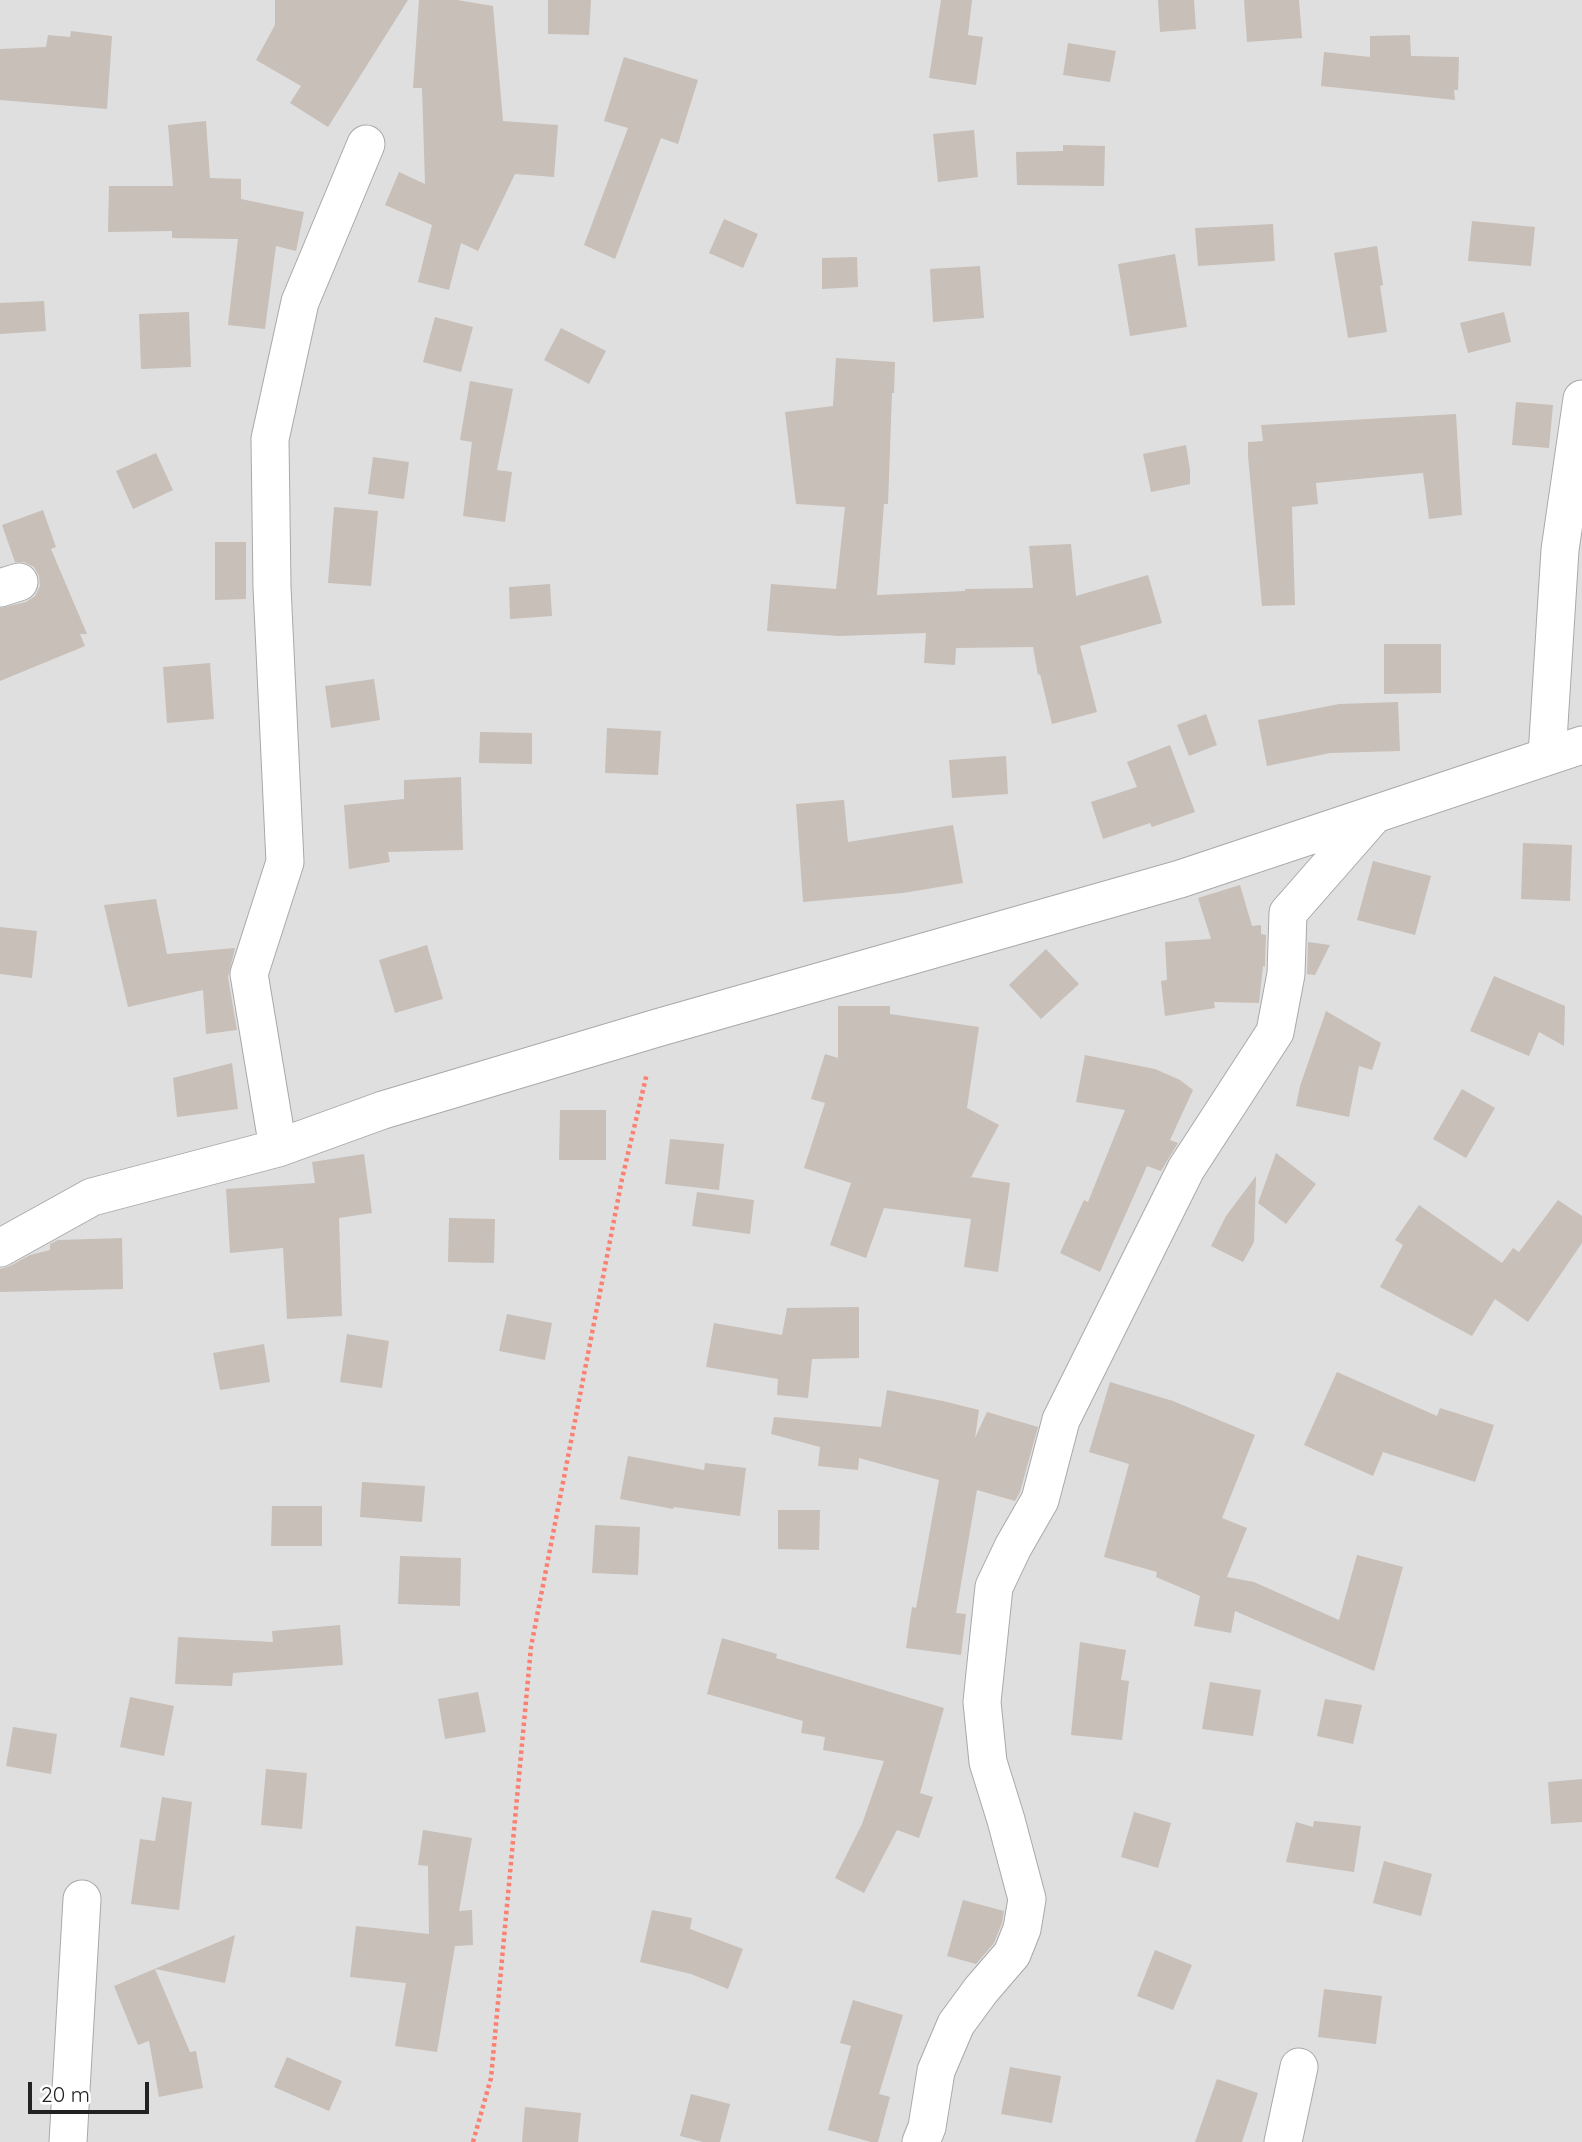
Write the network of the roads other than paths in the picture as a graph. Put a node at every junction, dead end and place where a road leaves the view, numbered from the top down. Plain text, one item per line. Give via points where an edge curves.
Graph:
1 (366, 144) dead end
2 (1582, 399) edge
3 (1582, 745) edge
4 (1546, 756) junction
5 (1374, 816) junction
6 (278, 1148) junction
7 (0, 1248) edge
8 (82, 1899) dead end
9 (1299, 2067) dead end
10 (68, 2142) edge
11 (921, 2142) edge
12 (1283, 2142) edge

1 - 6 street via 300,302 270,439 285,862 249,974
2 - 4 street via 1560,550
3 - 4 street
4 - 5 street
5 - 6 street via 1180,878 383,1110
5 - 11 street via 1288,914 1286,974 1275,1032 1186,1169 1061,1420 1040,1500 994,1587 982,1702 988,1762 1027,1899 1012,1954 956,2024 936,2071
6 - 7 street via 92,1197
8 - 10 street
9 - 12 street

